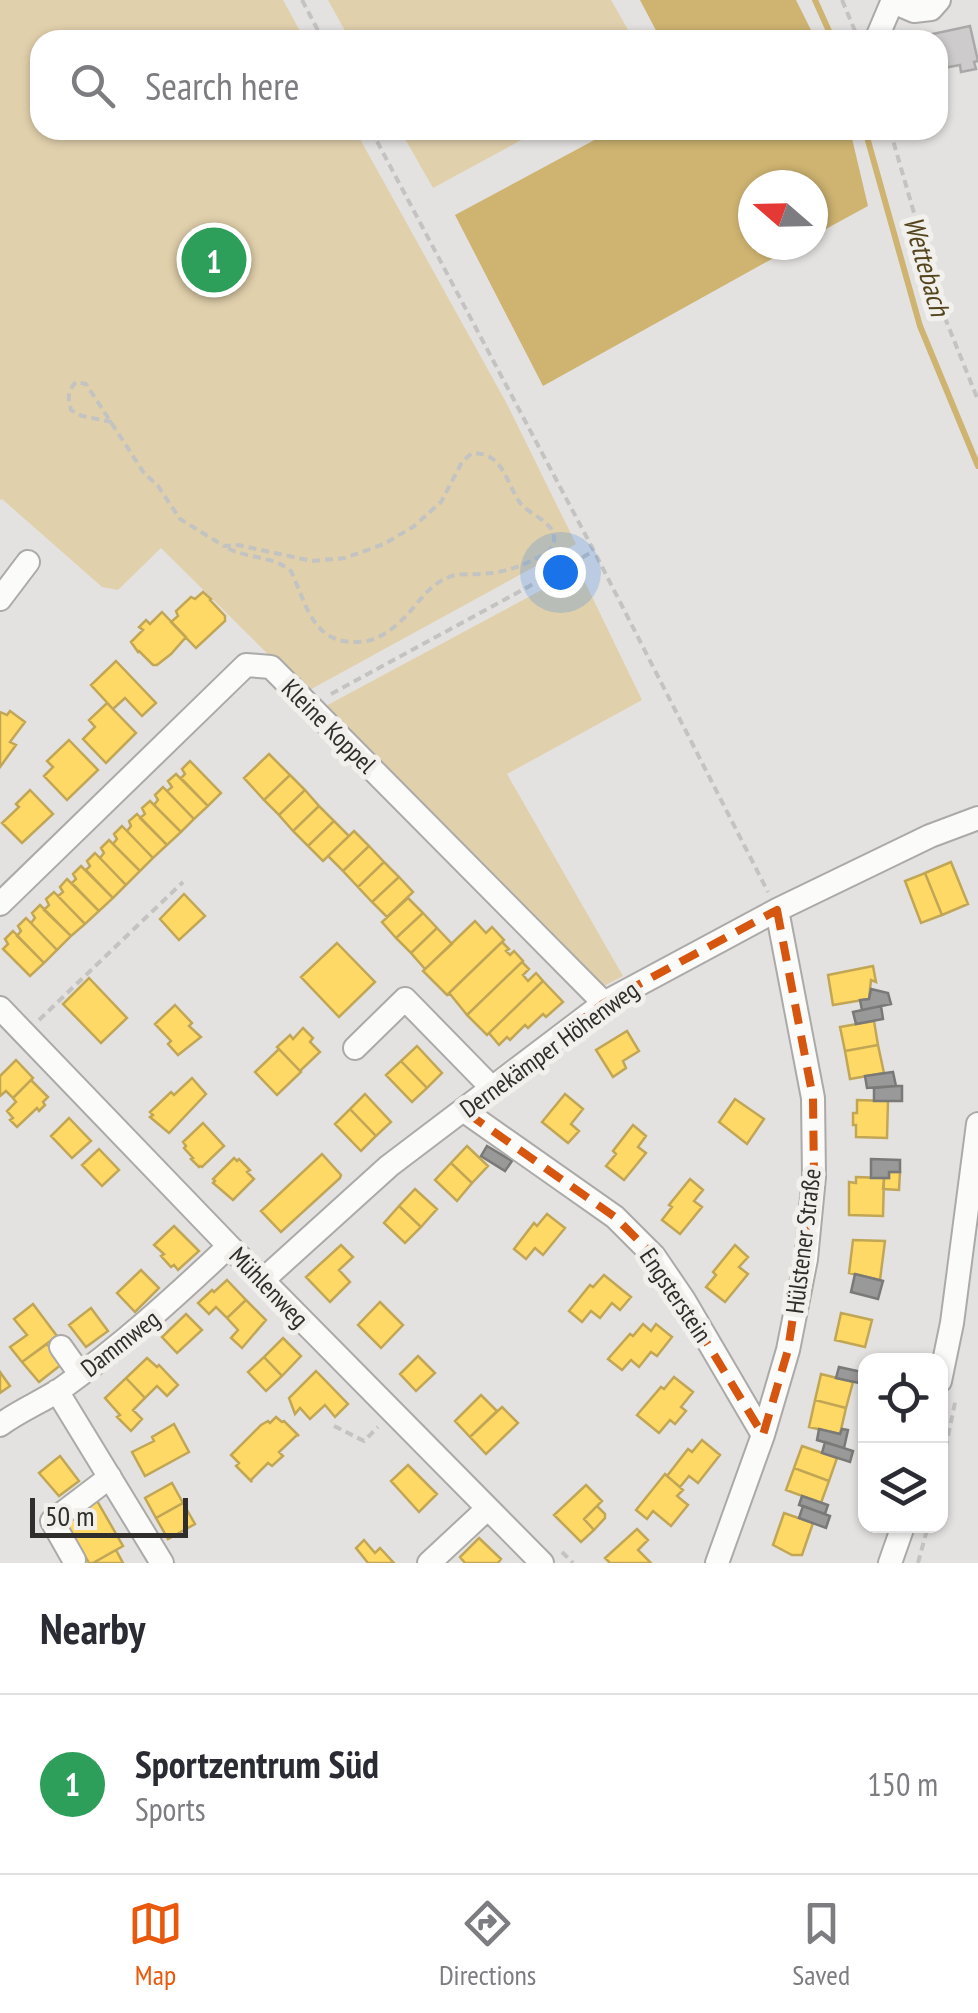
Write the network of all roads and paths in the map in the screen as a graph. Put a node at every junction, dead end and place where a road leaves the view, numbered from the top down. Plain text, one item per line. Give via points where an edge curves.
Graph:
1 (302, 0) edge
2 (842, 0) edge
3 (939, 0) edge
4 (893, 1) edge
5 (318, 30) edge
6 (855, 30) edge
7 (880, 30) edge
8 (376, 140) edge
9 (893, 140) edge
10 (978, 400) edge
11 (112, 422) junction
12 (224, 546) junction
13 (594, 550) junction
14 (28, 562) dead end
15 (0, 599) edge
16 (309, 706) junction
17 (978, 818) edge
18 (183, 882) dead end
19 (0, 904) edge
20 (777, 910) junction
21 (604, 1003) junction
22 (8, 1020) edge
23 (355, 1048) dead end
24 (492, 1088) junction
25 (463, 1110) junction
26 (978, 1124) edge
27 (229, 1246) junction
28 (263, 1280) junction
29 (61, 1347) dead end
30 (946, 1353) edge
31 (80, 1374) junction
32 (57, 1391) junction
33 (393, 1414) junction
34 (0, 1426) edge
35 (334, 1426) dead end
36 (763, 1435) junction
37 (110, 1477) junction
38 (488, 1509) junction
39 (901, 1533) edge
40 (926, 1533) edge
41 (74, 1560) dead end
42 (162, 1563) edge
43 (429, 1563) edge
44 (542, 1563) edge
45 (717, 1563) edge
46 (890, 1563) edge
47 (918, 1563) edge

1 - 5 path
2 - 6 path
3 - 4 street via 931,9 914,10
4 - 7 street
8 - 13 path
9 - 10 path via 943,313
11 - 11 path via 86,384 70,388 71,410
11 - 12 path via 180,518
12 - 12 path via 284,565 320,630 338,642 365,642 396,625 447,577 518,568 548,552 553,534 523,506 498,462 472,453 441,502 384,544 312,561
13 - 16 path
13 - 20 path
14 - 15 street
16 - 19 street, Kleine Koppel via 272,667 246,665
16 - 21 street, Kleine Koppel
17 - 20 street, Dernekämper Höhenweg
18 - 22 path
20 - 21 street, Dernekämper Höhenweg
20 - 36 street, Hülstener Straße via 813,1098 814,1177 806,1259
21 - 24 street, Dernekämper Höhenweg
22 - 27 street, Mühlenweg
23 - 24 street via 405,999
24 - 25 street, Dernekämper Höhenweg
25 - 28 street, Dernekämper Höhenweg via 388,1166
25 - 36 street, Engsterstein via 615,1217 654,1256
26 - 30 street
27 - 28 street, Mühlenweg
27 - 31 street, Dammweg via 151,1320
28 - 33 street, Mühlenweg
29 - 31 street
31 - 32 street, Dammweg
32 - 34 street, Dammweg
32 - 37 street
33 - 35 path via 364,1441
33 - 38 street, Mühlenweg
36 - 45 street, Hülstener Straße
37 - 41 street via 52,1521
37 - 42 street
38 - 43 street
38 - 44 street, Mühlenweg
39 - 46 street
40 - 47 path

